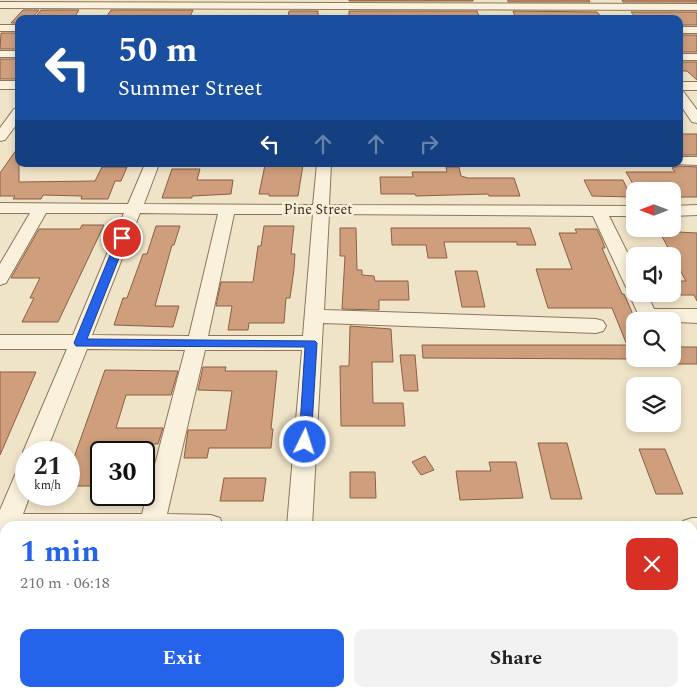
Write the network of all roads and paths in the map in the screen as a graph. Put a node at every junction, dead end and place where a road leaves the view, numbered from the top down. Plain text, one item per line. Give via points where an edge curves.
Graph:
1 (216, 3) edge
2 (332, 3) edge
3 (494, 3) edge
4 (612, 3) edge
5 (0, 5) edge
6 (98, 7) edge
7 (697, 7) edge
8 (212, 15) edge
9 (498, 15) edge
10 (620, 15) edge
11 (0, 28) edge
12 (15, 28) edge
13 (683, 30) edge
14 (697, 30) edge
15 (0, 54) edge
16 (15, 54) edge
17 (683, 56) edge
18 (697, 57) edge
19 (0, 85) edge
20 (15, 85) edge
21 (683, 86) edge
22 (697, 86) edge
23 (683, 100) edge
24 (13, 117) edge
25 (697, 120) edge
26 (683, 121) edge
27 (0, 137) edge
28 (683, 161) edge
29 (697, 161) edge
30 (151, 167) edge
31 (324, 167) edge
32 (0, 208) edge
33 (41, 208) junction
34 (134, 208) junction
35 (227, 208) junction
36 (321, 209) junction
37 (697, 210) edge
38 (600, 211) junction
39 (626, 211) edge
40 (681, 211) edge
41 (626, 267) edge
42 (0, 279) edge
43 (642, 302) edge
44 (312, 316) junction
45 (697, 316) edge
46 (596, 326) dead end
47 (0, 342) edge
48 (80, 343) junction
49 (196, 343) junction
50 (311, 343) junction
51 (40, 441) edge
52 (15, 501) edge
53 (6, 521) edge
54 (153, 521) edge
55 (300, 521) edge

1 - 2 street
1 - 6 street
1 - 8 street
2 - 3 street
3 - 4 street
3 - 9 street
4 - 7 street
4 - 10 street
5 - 6 street
11 - 12 street
13 - 14 street
15 - 16 street
17 - 18 street
19 - 20 street
21 - 22 street
23 - 25 street
24 - 27 street
25 - 26 street
28 - 29 street
30 - 34 street
31 - 36 street
32 - 33 street, Pine Street
33 - 34 street, Pine Street
33 - 42 street
34 - 35 street, Pine Street
34 - 48 street
35 - 36 street, Pine Street
35 - 49 street
36 - 38 street, Pine Street
36 - 44 street
37 - 40 street
38 - 39 street, Pine Street
38 - 41 street
43 - 45 street via 648,315
44 - 46 street
44 - 50 street
47 - 48 street
48 - 49 street
48 - 51 street
49 - 50 street
49 - 54 street
50 - 55 street
52 - 53 street

